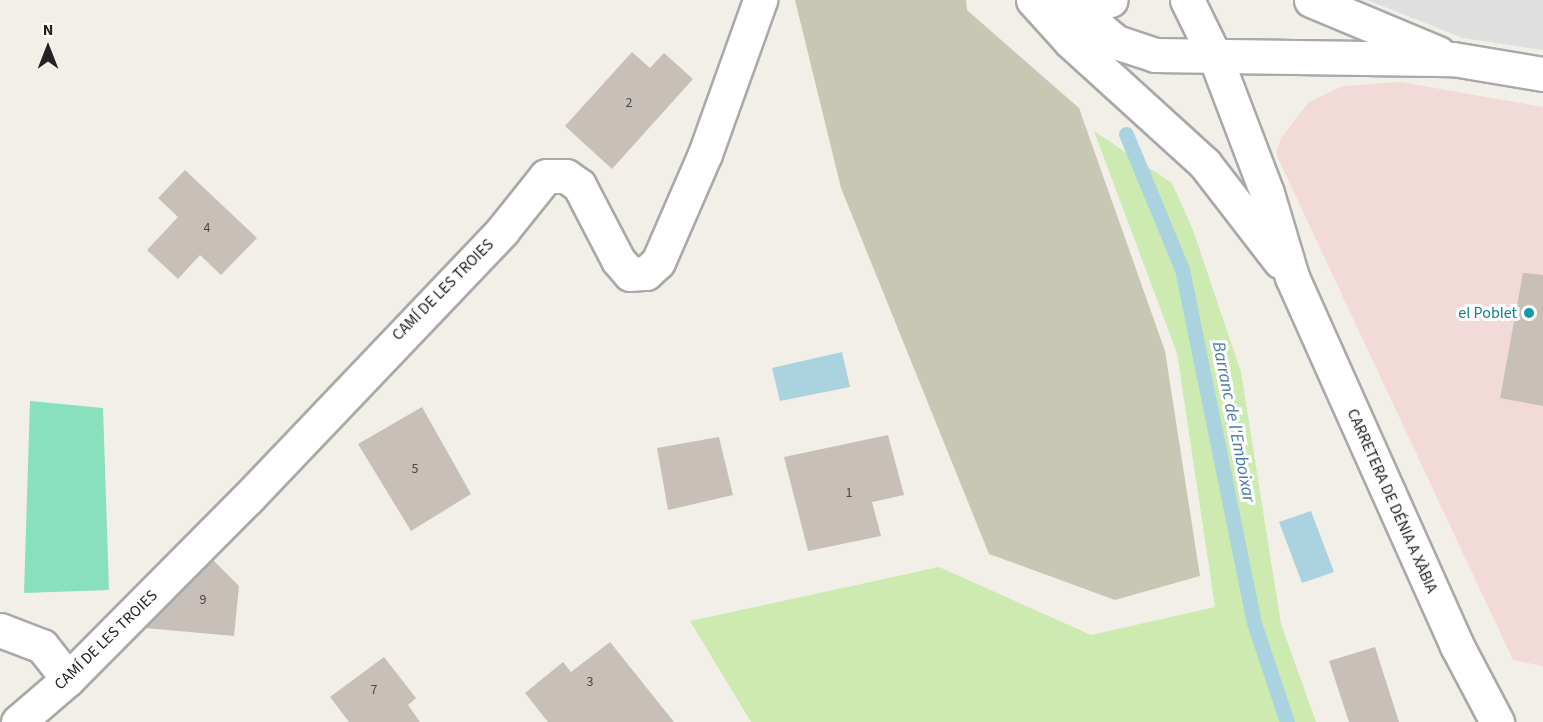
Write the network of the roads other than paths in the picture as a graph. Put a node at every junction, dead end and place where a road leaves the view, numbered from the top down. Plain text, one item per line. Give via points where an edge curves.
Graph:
1 (760, 0) edge
2 (1033, 0) edge
3 (1040, 0) edge
4 (1110, 0) edge
5 (1187, 0) edge
6 (1311, 0) edge
7 (1074, 25) junction
8 (1216, 59) junction
9 (1453, 59) junction
10 (1543, 74) edge
11 (1292, 277) junction
12 (0, 630) edge
13 (68, 679) junction
14 (18, 722) edge
15 (1497, 722) edge

1 - 13 street, CAMÍ DE LES TROIES via 705,154 658,262 646,273 630,274 618,260 579,184 566,176 546,176 502,231 248,498
2 - 7 street
3 - 7 street
4 - 7 street
5 - 8 street, CARRETERA DE DÉNIA A XÀBIA
6 - 9 street
7 - 8 street via 1155,55
7 - 11 street, CARRETERA DE DÉNIA A XÀBIA via 1205,164
8 - 9 street
8 - 11 street, CARRETERA DE DÉNIA A XÀBIA via 1267,193
9 - 10 street
11 - 15 street, CARRETERA DE DÉNIA A XÀBIA via 1456,646
12 - 13 street via 42,646
13 - 14 street, CAMÍ DE LES TROIES

